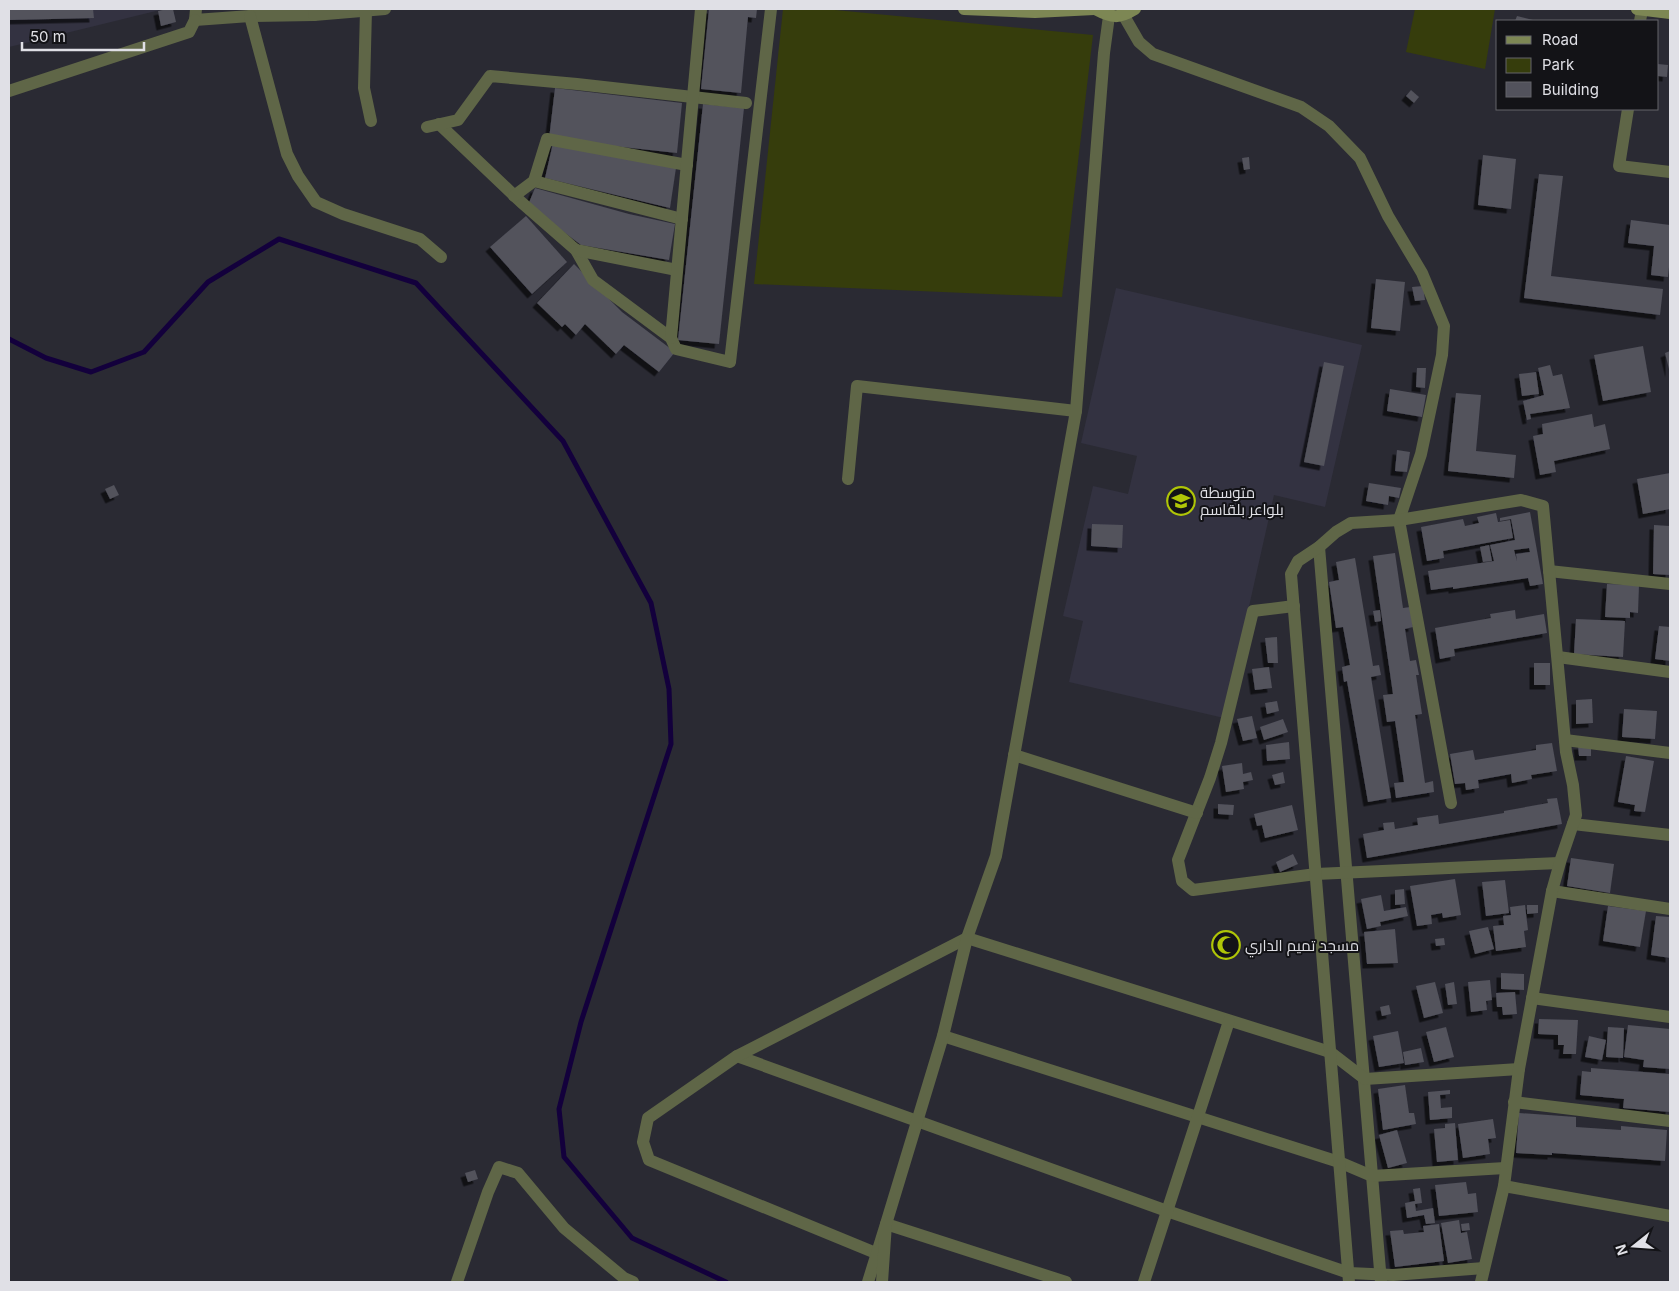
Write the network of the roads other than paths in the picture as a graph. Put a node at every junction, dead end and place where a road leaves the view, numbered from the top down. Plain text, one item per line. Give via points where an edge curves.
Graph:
1 (385, 9) edge
2 (701, 9) edge
3 (771, 9) edge
4 (964, 9) edge
5 (1094, 9) edge
6 (366, 10) junction
7 (1034, 10) edge
8 (315, 12) edge
9 (1130, 12) edge
10 (1640, 13) edge
11 (1670, 13) edge
12 (195, 14) edge
13 (250, 16) junction
14 (1109, 16) junction
15 (9, 91) edge
16 (693, 98) junction
17 (746, 103) dead end
18 (1628, 110) edge
19 (371, 121) dead end
20 (687, 165) junction
21 (1670, 172) edge
22 (534, 181) junction
23 (514, 196) junction
24 (682, 219) junction
25 (576, 250) junction
26 (441, 257) dead end
27 (677, 270) junction
28 (671, 338) junction
29 (1076, 411) junction
30 (848, 479) dead end
31 (1399, 520) junction
32 (1319, 547) junction
33 (1549, 571) junction
34 (1670, 584) edge
35 (1294, 606) junction
36 (1558, 657) junction
37 (1670, 672) edge
38 (1565, 740) junction
39 (1670, 753) edge
40 (1014, 755) junction
41 (1451, 803) dead end
42 (1196, 814) junction
43 (1573, 824) junction
44 (1670, 835) edge
45 (1560, 863) junction
46 (1346, 873) junction
47 (1316, 874) junction
48 (1552, 891) junction
49 (1670, 909) edge
50 (967, 938) junction
51 (1532, 998) junction
52 (1670, 1017) edge
53 (1228, 1021) junction
54 (943, 1036) junction
55 (1330, 1052) junction
56 (737, 1056) junction
57 (1519, 1068) junction
58 (1365, 1079) junction
59 (1514, 1102) junction
60 (1198, 1117) junction
61 (918, 1121) junction
62 (1670, 1121) edge
63 (1340, 1162) junction
64 (1505, 1168) junction
65 (1372, 1176) junction
66 (1504, 1186) junction
67 (1167, 1211) junction
68 (1670, 1216) edge
69 (886, 1224) junction
70 (880, 1254) junction
71 (1484, 1268) junction
72 (1349, 1278) edge
73 (1381, 1278) edge
74 (626, 1281) edge
75 (457, 1282) edge
76 (868, 1282) edge
77 (882, 1282) edge
78 (1066, 1282) edge
79 (1144, 1282) edge
80 (1481, 1282) edge

1 - 6 street
2 - 16 street
3 - 28 street via 730,362 676,349
4 - 7 main road
5 - 7 main road
5 - 14 main road
6 - 8 street
6 - 19 street via 364,88
8 - 13 street
9 - 14 main road
9 - 31 street via 1139,42 1153,54 1301,107 1329,126 1360,158 1388,216 1422,273 1444,326 1442,355 1421,454
10 - 11 main road
12 - 13 street
12 - 15 street via 189,32
13 - 26 street via 287,154 316,202 420,239
14 - 29 street
16 - 17 street
16 - 20 street
16 - 23 street via 490,76 458,120 433,125
18 - 21 street via 1620,166
20 - 22 street via 547,139
20 - 24 street
22 - 23 street
22 - 24 street
23 - 25 street
24 - 27 street
25 - 27 street
25 - 28 street via 593,280
27 - 28 street
29 - 30 street via 856,386
29 - 40 street
31 - 32 street via 1351,523
31 - 33 street via 1521,500 1543,506
31 - 41 street
32 - 35 street via 1298,562 1291,574
32 - 46 street
33 - 34 street
33 - 36 street
35 - 42 street via 1253,611 1221,743
35 - 47 street
36 - 37 street
36 - 38 street
38 - 39 street
38 - 43 street via 1576,815
40 - 42 street
40 - 50 street via 996,856
42 - 47 street via 1178,860 1182,881 1193,890
43 - 44 street
43 - 45 street
45 - 46 street
45 - 48 street
46 - 47 street
46 - 58 street
47 - 55 street
48 - 49 street
48 - 51 street
50 - 53 street
50 - 54 street
50 - 56 street
51 - 52 street
51 - 57 street
53 - 55 street
53 - 60 street
54 - 60 street
54 - 61 street
55 - 58 street
55 - 63 street
56 - 61 street
56 - 70 street via 648,1118 643,1142 649,1160
57 - 58 street
57 - 59 street
58 - 65 street
59 - 62 street
59 - 64 street
60 - 63 street
60 - 67 street
61 - 67 street
61 - 69 street
63 - 65 street
63 - 72 street
64 - 65 street
64 - 66 street
65 - 73 street
66 - 68 street
66 - 71 street
67 - 72 street
67 - 79 street
69 - 70 street
69 - 78 street
70 - 76 street
70 - 77 street
71 - 73 street
71 - 80 street
72 - 73 street
74 - 75 street via 564,1228 518,1173 499,1167

